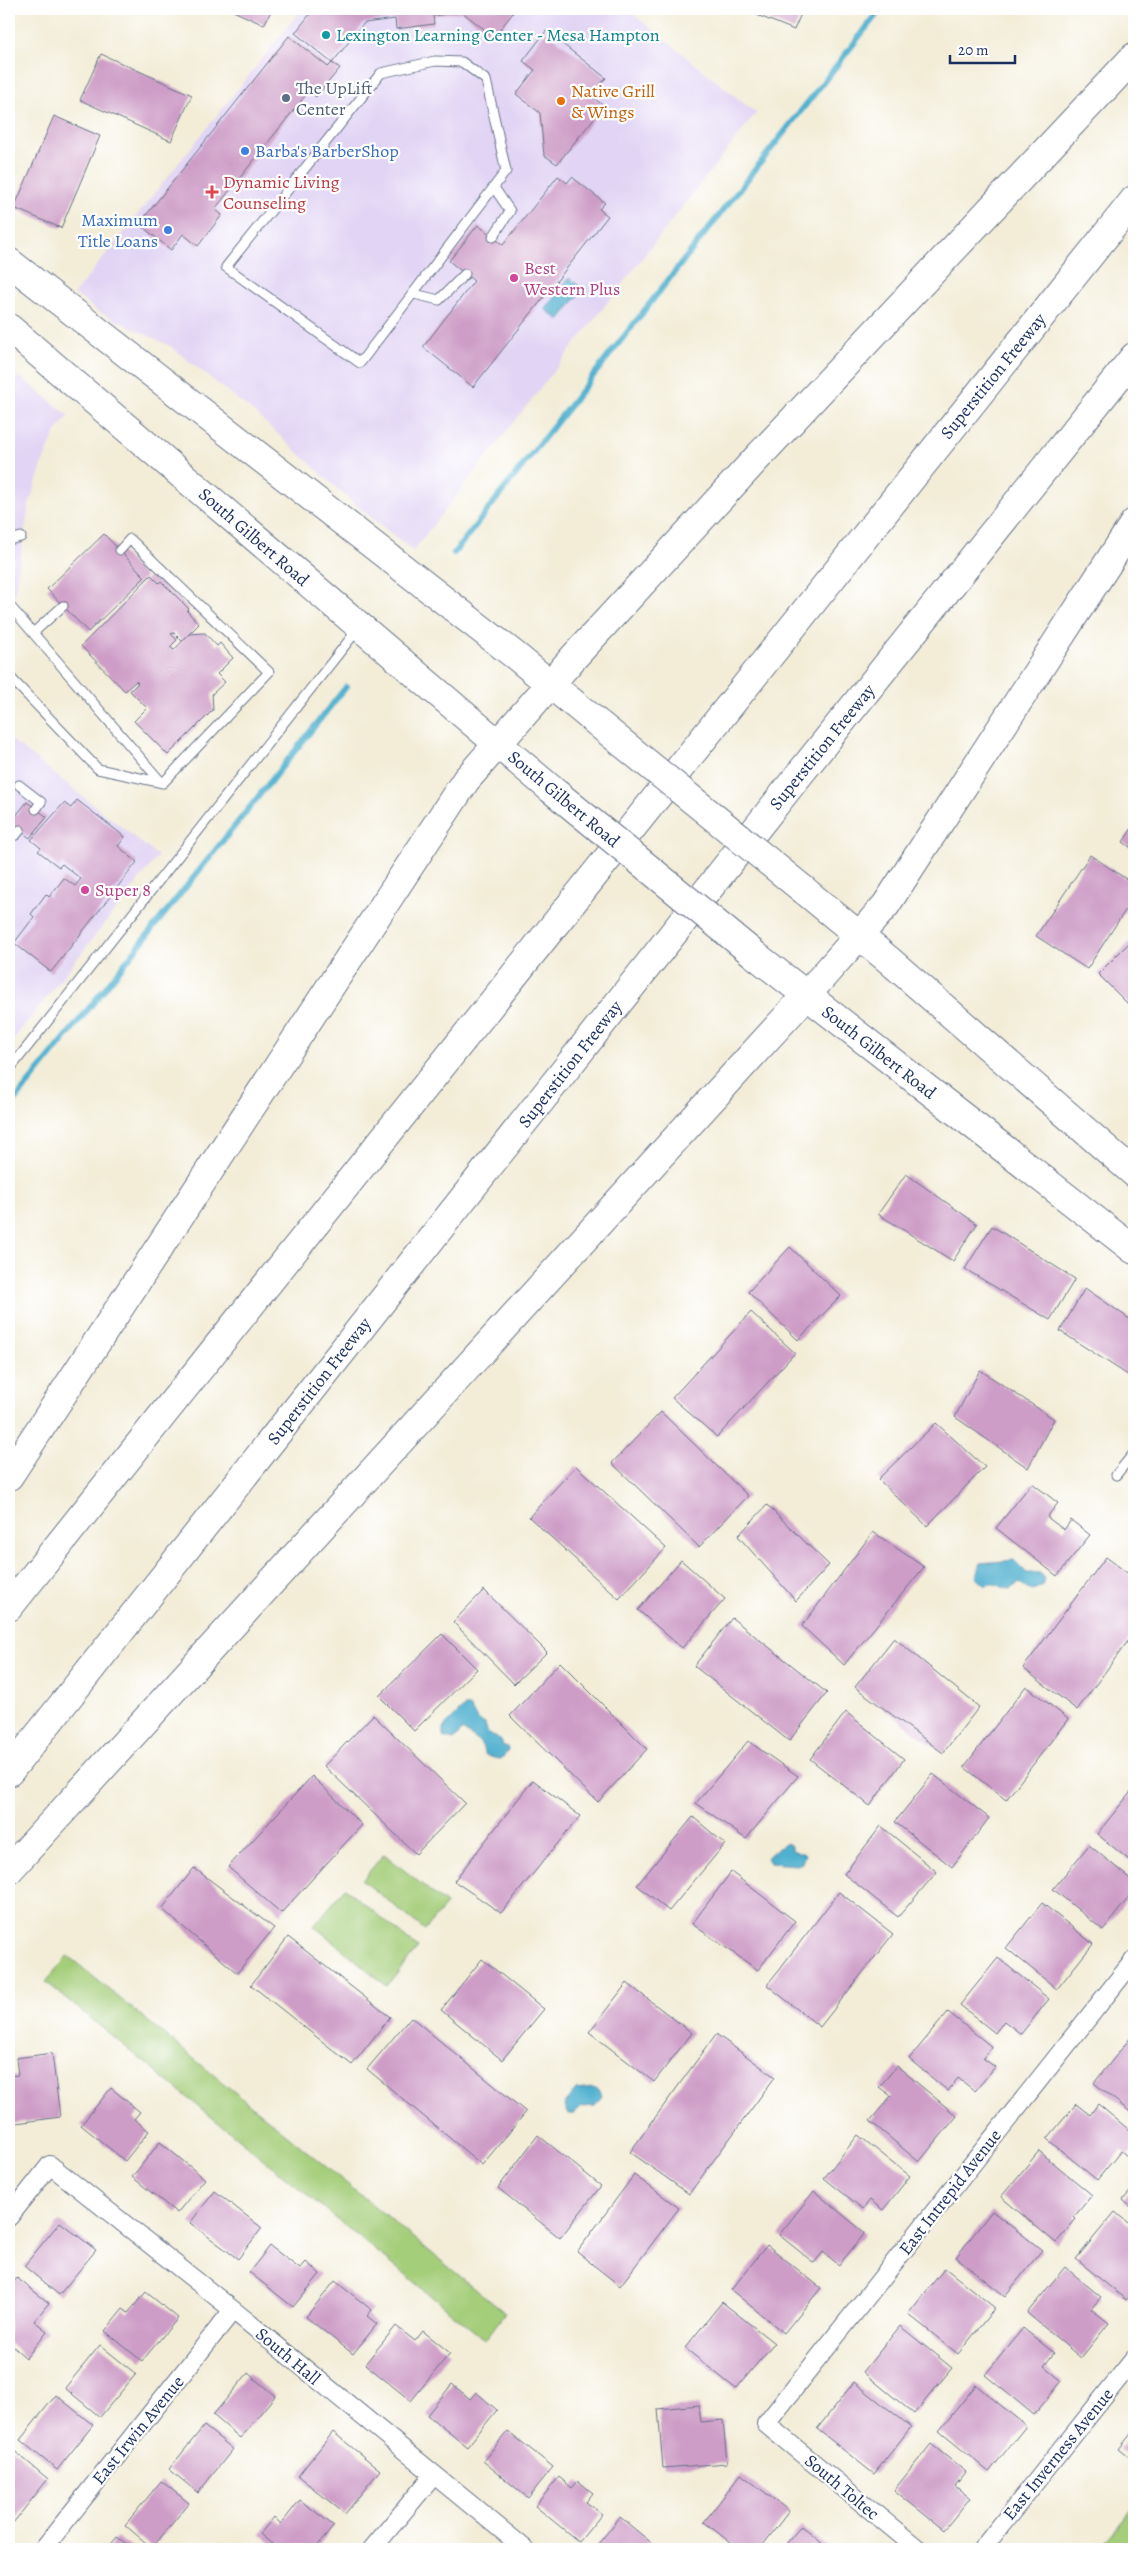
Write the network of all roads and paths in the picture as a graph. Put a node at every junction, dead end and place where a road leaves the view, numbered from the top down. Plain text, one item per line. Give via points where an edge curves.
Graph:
1 (1134, 57) edge
2 (495, 188) junction
3 (1134, 200) edge
4 (493, 237) dead end
5 (9, 262) edge
6 (465, 274) dead end
7 (414, 294) junction
8 (9, 328) edge
9 (1134, 357) edge
10 (1134, 523) edge
11 (21, 537) dead end
12 (9, 540) edge
13 (120, 550) dead end
14 (9, 605) edge
15 (63, 606) dead end
16 (360, 627) junction
17 (33, 632) junction
18 (9, 676) edge
19 (550, 684) junction
20 (498, 744) junction
21 (163, 783) junction
22 (19, 785) dead end
23 (36, 809) dead end
24 (20, 830) dead end
25 (9, 836) edge
26 (860, 935) junction
27 (806, 996) junction
28 (9, 1070) edge
29 (1134, 1173) edge
30 (1134, 1250) edge
31 (1134, 1454) edge
32 (1116, 1475) dead end
33 (9, 1476) edge
34 (9, 1607) edge
35 (9, 1772) edge
36 (9, 1870) edge
37 (1134, 1960) edge
38 (9, 2217) edge
39 (233, 2310) junction
40 (1134, 2359) edge
41 (766, 2424) joint
42 (433, 2476) junction
43 (43, 2549) edge
44 (372, 2549) edge
45 (525, 2549) edge
46 (918, 2549) edge
47 (982, 2549) edge

1 - 19 main road
2 - 4 lane via 510,211
2 - 7 lane
2 - 7 lane via 506,171 486,80 462,62 434,61 381,73 226,267 360,363
3 - 34 main road, Superstition Freeway
5 - 19 main road
6 - 7 lane via 439,300
8 - 16 main road, South Gilbert Road
9 - 35 main road, Superstition Freeway
10 - 26 main road via 886,905
11 - 12 lane
13 - 21 lane via 130,539 269,672
14 - 17 lane
15 - 17 lane
16 - 20 main road, South Gilbert Road
16 - 28 lane
17 - 21 lane
18 - 21 lane via 98,769
19 - 20 main road
19 - 26 main road, bridge
20 - 27 main road, South Gilbert Road, bridge
20 - 33 main road via 466,780
22 - 23 lane via 41,802
24 - 25 lane
26 - 27 main road
26 - 29 main road
27 - 30 main road, South Gilbert Road
27 - 36 main road
31 - 32 lane
37 - 41 street, East Intrepid Avenue
38 - 39 street, South Hall via 50,2165
39 - 42 street, South Hall
39 - 43 street, East Irwin Avenue
40 - 47 street, East Inverness Avenue
41 - 46 street, South Toltec
42 - 44 street
42 - 45 street, South Hall

